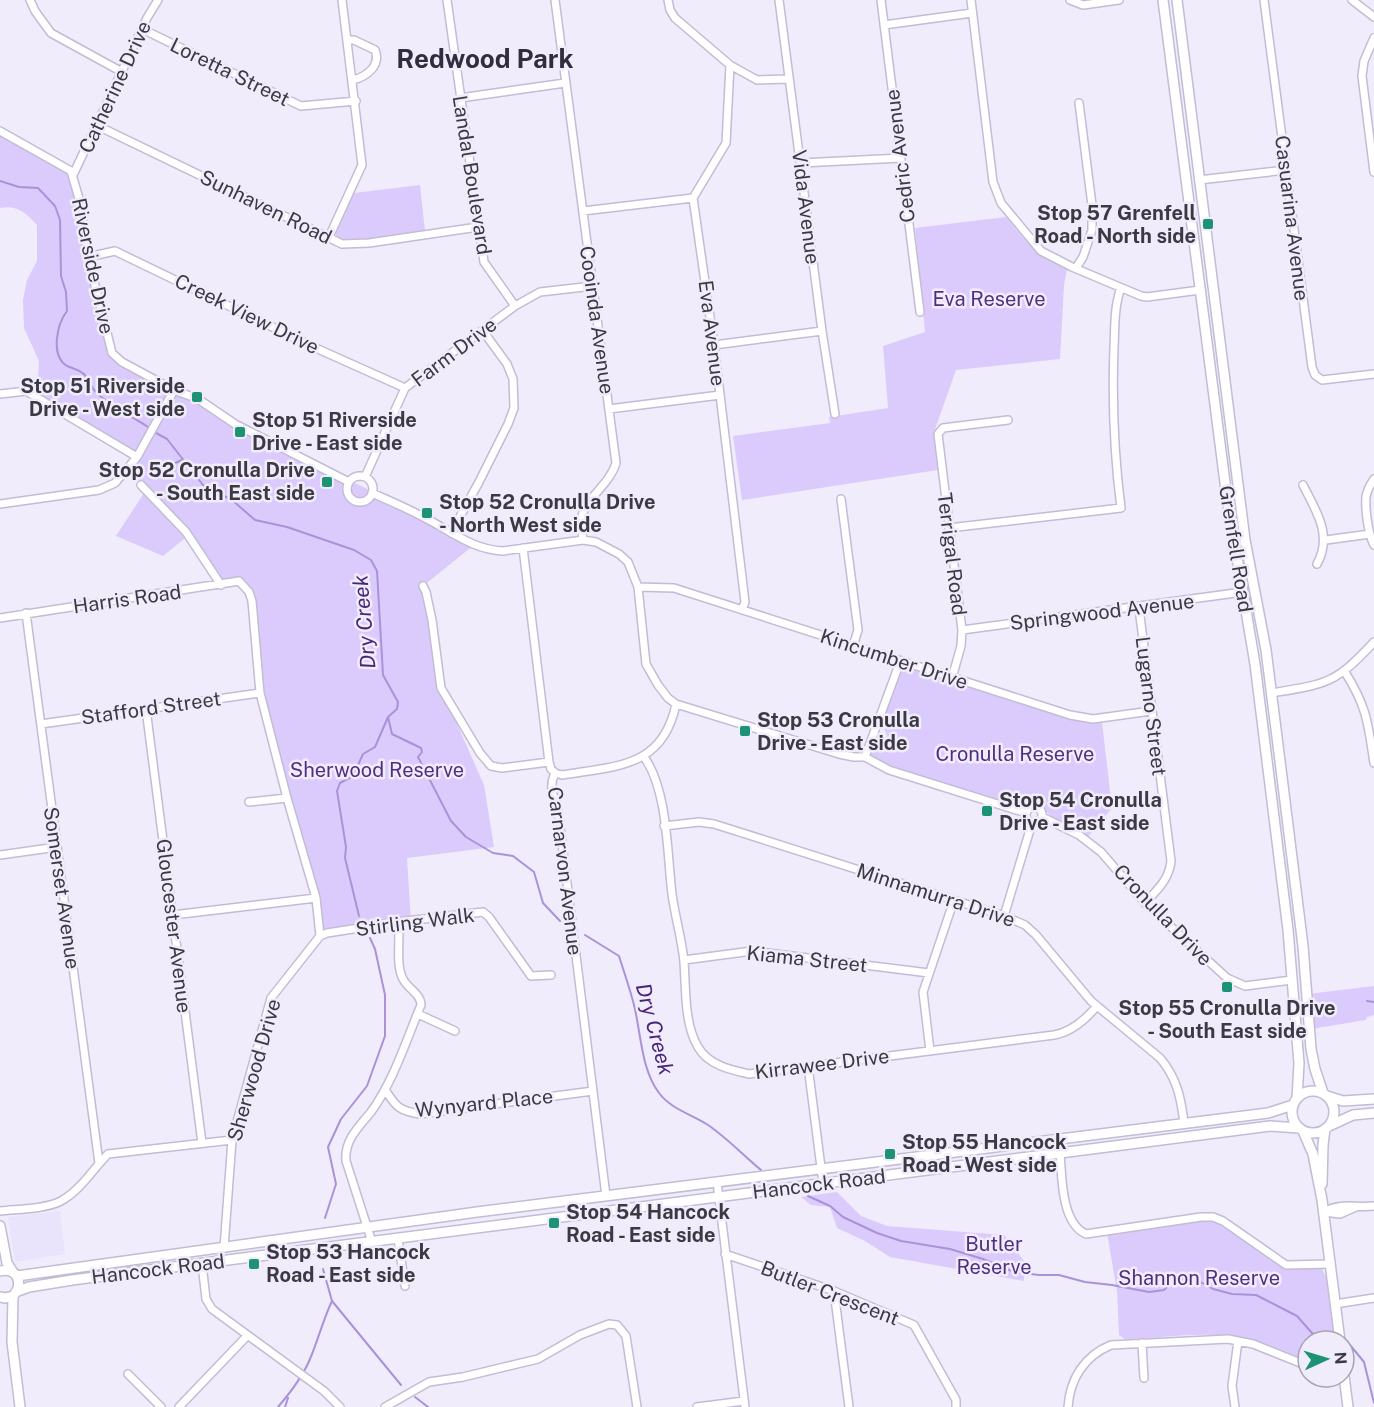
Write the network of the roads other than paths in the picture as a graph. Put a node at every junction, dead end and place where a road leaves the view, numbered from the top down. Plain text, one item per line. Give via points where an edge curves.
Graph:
1 (30, 0) edge
2 (158, 0) edge
3 (342, 0) edge
4 (447, 0) edge
5 (555, 0) edge
6 (668, 0) edge
7 (779, 0) edge
8 (881, 0) edge
9 (971, 0) edge
10 (1070, 0) edge
11 (1119, 0) edge
12 (1163, 0) edge
13 (1177, 0) edge
14 (1264, 0) edge
15 (1352, 0) edge
16 (972, 13) junction
17 (1374, 18) edge
18 (884, 25) junction
19 (142, 29) junction
20 (1374, 38) edge
21 (348, 40) junction
22 (730, 65) junction
23 (122, 72) junction
24 (789, 79) junction
25 (353, 80) junction
26 (565, 83) junction
27 (460, 98) junction
28 (356, 101) junction
29 (1079, 103) dead end
30 (98, 126) junction
31 (0, 131) edge
32 (1373, 156) edge
33 (901, 158) junction
34 (801, 163) junction
35 (1286, 170) junction
36 (1374, 172) edge
37 (73, 175) junction
38 (1200, 180) junction
39 (1186, 182) junction
40 (693, 198) junction
41 (583, 211) junction
42 (478, 228) junction
43 (329, 237) junction
44 (88, 257) junction
45 (1077, 268) junction
46 (593, 286) junction
47 (1121, 288) junction
48 (1213, 288) junction
49 (1200, 290) junction
50 (515, 306) junction
51 (920, 312) dead end
52 (483, 331) junction
53 (822, 331) junction
54 (714, 345) junction
55 (1374, 374) edge
56 (405, 388) junction
57 (174, 390) junction
58 (0, 394) edge
59 (720, 395) junction
60 (609, 409) junction
61 (835, 414) dead end
62 (1008, 420) dead end
63 (137, 457) junction
64 (365, 477) junction
65 (1374, 479) edge
66 (349, 483) junction
67 (141, 485) dead end
68 (1303, 485) dead end
69 (372, 493) junction
70 (841, 499) dead end
71 (0, 504) edge
72 (949, 528) junction
73 (451, 533) junction
74 (1371, 534) junction
75 (583, 540) junction
76 (1326, 540) junction
77 (1374, 545) edge
78 (523, 548) junction
79 (1317, 564) dead end
80 (221, 585) junction
81 (423, 586) dead end
82 (638, 587) junction
83 (1243, 592) junction
84 (1139, 608) junction
85 (742, 610) junction
86 (26, 613) junction
87 (0, 618) edge
88 (962, 630) junction
89 (1374, 642) edge
90 (853, 646) junction
91 (900, 662) junction
92 (1345, 672) junction
93 (952, 678) junction
94 (260, 693) junction
95 (1271, 693) junction
96 (1259, 694) junction
97 (676, 704) junction
98 (146, 709) junction
99 (1151, 711) junction
100 (41, 724) junction
101 (644, 757) junction
102 (866, 757) junction
103 (549, 762) junction
104 (1374, 763) edge
105 (555, 773) junction
106 (287, 798) junction
107 (249, 802) dead end
108 (1026, 813) junction
109 (1042, 817) junction
110 (1032, 823) junction
111 (664, 826) junction
112 (57, 847) junction
113 (0, 855) edge
114 (316, 898) junction
115 (954, 900) junction
116 (1145, 903) junction
117 (172, 915) junction
118 (1004, 916) junction
119 (398, 922) junction
120 (320, 936) junction
121 (684, 960) junction
122 (929, 973) junction
123 (551, 975) dead end
124 (1305, 978) junction
125 (1292, 980) junction
126 (1097, 1006) junction
127 (418, 1014) junction
128 (455, 1031) dead end
129 (930, 1051) junction
130 (808, 1066) junction
131 (386, 1090) junction
132 (593, 1091) junction
133 (1325, 1094) junction
134 (1374, 1099) edge
135 (1295, 1101) junction
136 (1374, 1113) edge
137 (1184, 1123) junction
138 (1327, 1127) junction
139 (1301, 1129) junction
140 (232, 1140) junction
141 (202, 1143) junction
142 (1060, 1153) junction
143 (99, 1163) junction
144 (821, 1169) junction
145 (717, 1182) junction
146 (823, 1184) junction
147 (606, 1196) junction
148 (718, 1196) junction
149 (1322, 1200) junction
150 (1374, 1206) edge
151 (608, 1210) junction
152 (0, 1211) edge
153 (1323, 1212) junction
154 (0, 1226) edge
155 (368, 1228) junction
156 (398, 1239) junction
157 (372, 1242) junction
158 (224, 1248) junction
159 (725, 1254) junction
160 (202, 1264) junction
161 (1330, 1264) junction
162 (0, 1271) edge
163 (14, 1273) junction
164 (405, 1286) dead end
165 (834, 1291) junction
166 (15, 1294) junction
167 (1, 1297) edge
168 (1374, 1299) edge
169 (1335, 1304) junction
170 (1338, 1329) edge
171 (247, 1336) junction
172 (1238, 1341) junction
173 (12, 1342) junction
174 (1142, 1343) junction
175 (1296, 1360) edge
176 (128, 1374) dead end
177 (1144, 1378) dead end
178 (1346, 1389) edge
179 (744, 1404) edge
180 (20, 1407) edge
181 (161, 1407) edge
182 (179, 1407) edge
183 (340, 1407) edge
184 (385, 1407) edge
185 (637, 1407) edge
186 (697, 1407) edge
187 (849, 1407) edge
188 (956, 1407) edge
189 (1068, 1407) edge
190 (1235, 1407) edge
191 (1348, 1407) edge

1 - 23 street via 51,33
2 - 19 street, Catherine Drive
3 - 21 street
4 - 27 street, Landal Boulevard
5 - 26 street, Cooinda Avenue
6 - 22 street via 675,18
7 - 24 street, Vida Avenue
8 - 18 street, Cedric Avenue
9 - 16 street
10 - 11 street via 1083,5
12 - 39 main road, Grenfell Road
13 - 38 main road, Grenfell Road
14 - 35 street, Casuarina Avenue
15 - 17 street
16 - 18 street
16 - 45 street via 997,196 1041,251
18 - 33 street, Cedric Avenue
19 - 23 street, Catherine Drive
19 - 28 street, Loretta Street via 301,106
20 - 32 street via 1362,76
21 - 25 street
21 - 25 street via 375,50 378,58 375,67
22 - 24 street via 757,80
22 - 40 street via 726,143
23 - 30 street, Catherine Drive
24 - 34 street, Vida Avenue
25 - 28 street
26 - 27 street
26 - 41 street, Cooinda Avenue
27 - 42 street, Landal Boulevard
28 - 43 street via 362,165
29 - 45 street via 1092,230
30 - 37 street, Catherine Drive
30 - 43 street, Sunhaven Road
31 - 37 street, Riverside Drive via 69,169
32 - 36 street
33 - 34 street
33 - 51 street, Cedric Avenue
34 - 53 street, Vida Avenue
35 - 38 street
35 - 55 street, Casuarina Avenue via 1309,356 1315,375 1332,380
37 - 44 street, Riverside Drive
38 - 39 main road
38 - 48 main road, Grenfell Road
39 - 49 main road, Grenfell Road
40 - 41 street
40 - 54 street, Eva Avenue
41 - 46 street, Cooinda Avenue
42 - 43 street, Sunhaven Road via 351,245
42 - 50 street, Landal Boulevard via 484,262
44 - 56 street, Creek View Drive via 115,251
44 - 57 street, Riverside Drive via 112,353
45 - 47 street
46 - 50 street, Farm Drive via 540,292
46 - 60 street, Cooinda Avenue
47 - 49 street via 1147,297
47 - 72 street via 1112,396 1114,459 1121,508
48 - 49 main road
48 - 95 main road, Grenfell Road via 1245,540
49 - 83 main road, Grenfell Road
50 - 52 street, Farm Drive
52 - 56 street, Farm Drive
52 - 73 street via 513,379 513,408
53 - 54 street
53 - 61 street, Vida Avenue
54 - 59 street, Eva Avenue
56 - 64 street, Farm Drive
57 - 63 street
57 - 66 street, Riverside Drive via 198,399 235,424
58 - 63 street via 26,391
59 - 60 street
59 - 85 street, Eva Avenue via 742,572
60 - 75 street, Cooinda Avenue via 616,463 613,474 582,513
62 - 72 street, Terrigal Road via 940,429 938,442
63 - 71 street via 115,483 99,490
64 - 66 street via 354,477
64 - 69 street via 371,482
65 - 74 street via 1366,497
66 - 69 street via 347,492 353,500 362,502
67 - 80 street via 186,532
68 - 76 street
69 - 73 street
70 - 90 street via 858,630
72 - 88 street, Terrigal Road
73 - 78 street via 492,550
74 - 76 street
74 - 77 street
75 - 78 street
75 - 82 street via 619,554 628,562
76 - 79 street
78 - 103 street, Carnarvon Avenue
80 - 86 street, Harris Road
80 - 94 street, Harris Road via 239,581 249,592
81 - 103 street via 441,688 480,753 491,766 502,768
82 - 85 street, Kincumber Drive via 674,588
82 - 97 street via 646,664 658,686
83 - 84 street, Springwood Avenue
83 - 96 main road, Grenfell Road
84 - 88 street, Springwood Avenue
84 - 99 street, Lugarno Street
85 - 90 street, Kincumber Drive
86 - 87 street, Harris Road
86 - 100 street, Somerset Avenue
88 - 93 street, Terrigal Road
89 - 92 street
90 - 91 street, Kincumber Drive
91 - 93 street, Kincumber Drive
91 - 102 street
92 - 95 street via 1323,684
92 - 104 street via 1368,717
93 - 99 street, Kincumber Drive via 1094,719
94 - 98 street, Stafford Street
94 - 106 street
95 - 96 main road
95 - 124 main road, Grenfell Road
96 - 125 main road, Grenfell Road
97 - 101 street via 670,725
97 - 102 street via 839,754
98 - 100 street, Stafford Street
98 - 117 street, Gloucester Avenue
99 - 116 street, Lugarno Street via 1171,861 1164,883
100 - 112 street, Somerset Avenue
101 - 105 street via 608,768
101 - 111 street, Kirrawee Drive via 657,780
102 - 108 street via 889,770
103 - 105 street, Carnarvon Avenue
105 - 132 street, Carnarvon Avenue via 550,787 558,811
106 - 107 street
106 - 114 street
108 - 109 street via 1037,807
108 - 110 street
109 - 110 street
109 - 116 street, Cronulla Drive via 1090,843
110 - 118 street
111 - 115 street, Minnamurra Drive via 714,824
111 - 121 street, Kirrawee Drive
112 - 113 street
112 - 143 street, Somerset Avenue
114 - 117 street
114 - 120 street
115 - 118 street, Minnamurra Drive
115 - 122 street
116 - 125 street, Cronulla Drive via 1214,968 1236,983 1254,986
117 - 141 street, Gloucester Avenue
118 - 126 street, Minnamurra Drive via 1036,934
119 - 120 street, Stirling Walk
119 - 123 street, Stirling Walk via 483,912 531,976
119 - 127 street via 400,969 407,985 421,1000
120 - 140 street, Sherwood Drive via 271,998
121 - 122 street, Kiama Street via 752,951
121 - 130 street, Kirrawee Drive via 691,1027 698,1048 712,1062 749,1074
122 - 129 street via 923,992
124 - 125 main road
124 - 133 main road, Grenfell Road via 1311,1049
125 - 135 main road, Grenfell Road via 1299,1063
126 - 129 street, Kirrawee Drive via 1065,1034
126 - 137 street, Minnamurra Drive via 1169,1068 1178,1087
127 - 128 street
127 - 131 street
129 - 130 street, Kirrawee Drive
130 - 144 street
131 - 132 street, Wynyard Place via 394,1106 420,1114
131 - 155 street via 351,1138 345,1154
132 - 147 street, Carnarvon Avenue
133 - 134 main road via 1347,1101
133 - 135 main road via 1309,1091
133 - 138 main road via 1334,1110
135 - 137 main road, Hancock Road via 1268,1113
135 - 139 main road via 1293,1117
136 - 138 main road via 1353,1115
137 - 144 main road, Hancock Road
138 - 139 main road via 1315,1133
138 - 149 main road
139 - 142 main road, Hancock Road via 1270,1126
139 - 149 main road via 1313,1154
140 - 141 street
140 - 158 street, Sherwood Drive
141 - 143 street via 108,1154
142 - 146 main road, Hancock Road
142 - 161 street via 1069,1216 1078,1230 1086,1234 1213,1217 1286,1265
143 - 152 street via 62,1201
144 - 145 main road, Hancock Road
144 - 146 street
145 - 147 main road, Hancock Road
145 - 148 street
146 - 148 main road, Hancock Road
147 - 151 main road
147 - 155 main road, Hancock Road
148 - 151 main road, Hancock Road
148 - 159 street
149 - 153 main road
150 - 153 street via 1339,1205
151 - 156 main road, Hancock Road
153 - 161 main road
154 - 163 main road via 7,1263
155 - 157 street
155 - 158 main road, Hancock Road
156 - 157 main road, Hancock Road
156 - 164 street
157 - 160 main road, Hancock Road
158 - 163 main road, Hancock Road
159 - 165 street, Butler Crescent
159 - 179 street
160 - 166 main road, Hancock Road via 48,1283
160 - 171 street via 209,1304
161 - 169 main road
162 - 163 main road, Hancock Road
163 - 166 main road via 19,1281
165 - 187 street
165 - 188 street, Butler Crescent via 914,1325 956,1400
166 - 167 main road, Hancock Road
166 - 173 main road
167 - 173 main road
168 - 169 street
169 - 170 main road
171 - 182 street
171 - 183 street
172 - 174 street
172 - 175 street
172 - 190 street via 1232,1386
173 - 180 main road
174 - 177 street
174 - 189 street via 1111,1345 1084,1362 1073,1383
176 - 181 street
178 - 191 main road
179 - 186 street
184 - 185 street via 429,1382 538,1359 609,1324 617,1325 626,1336

